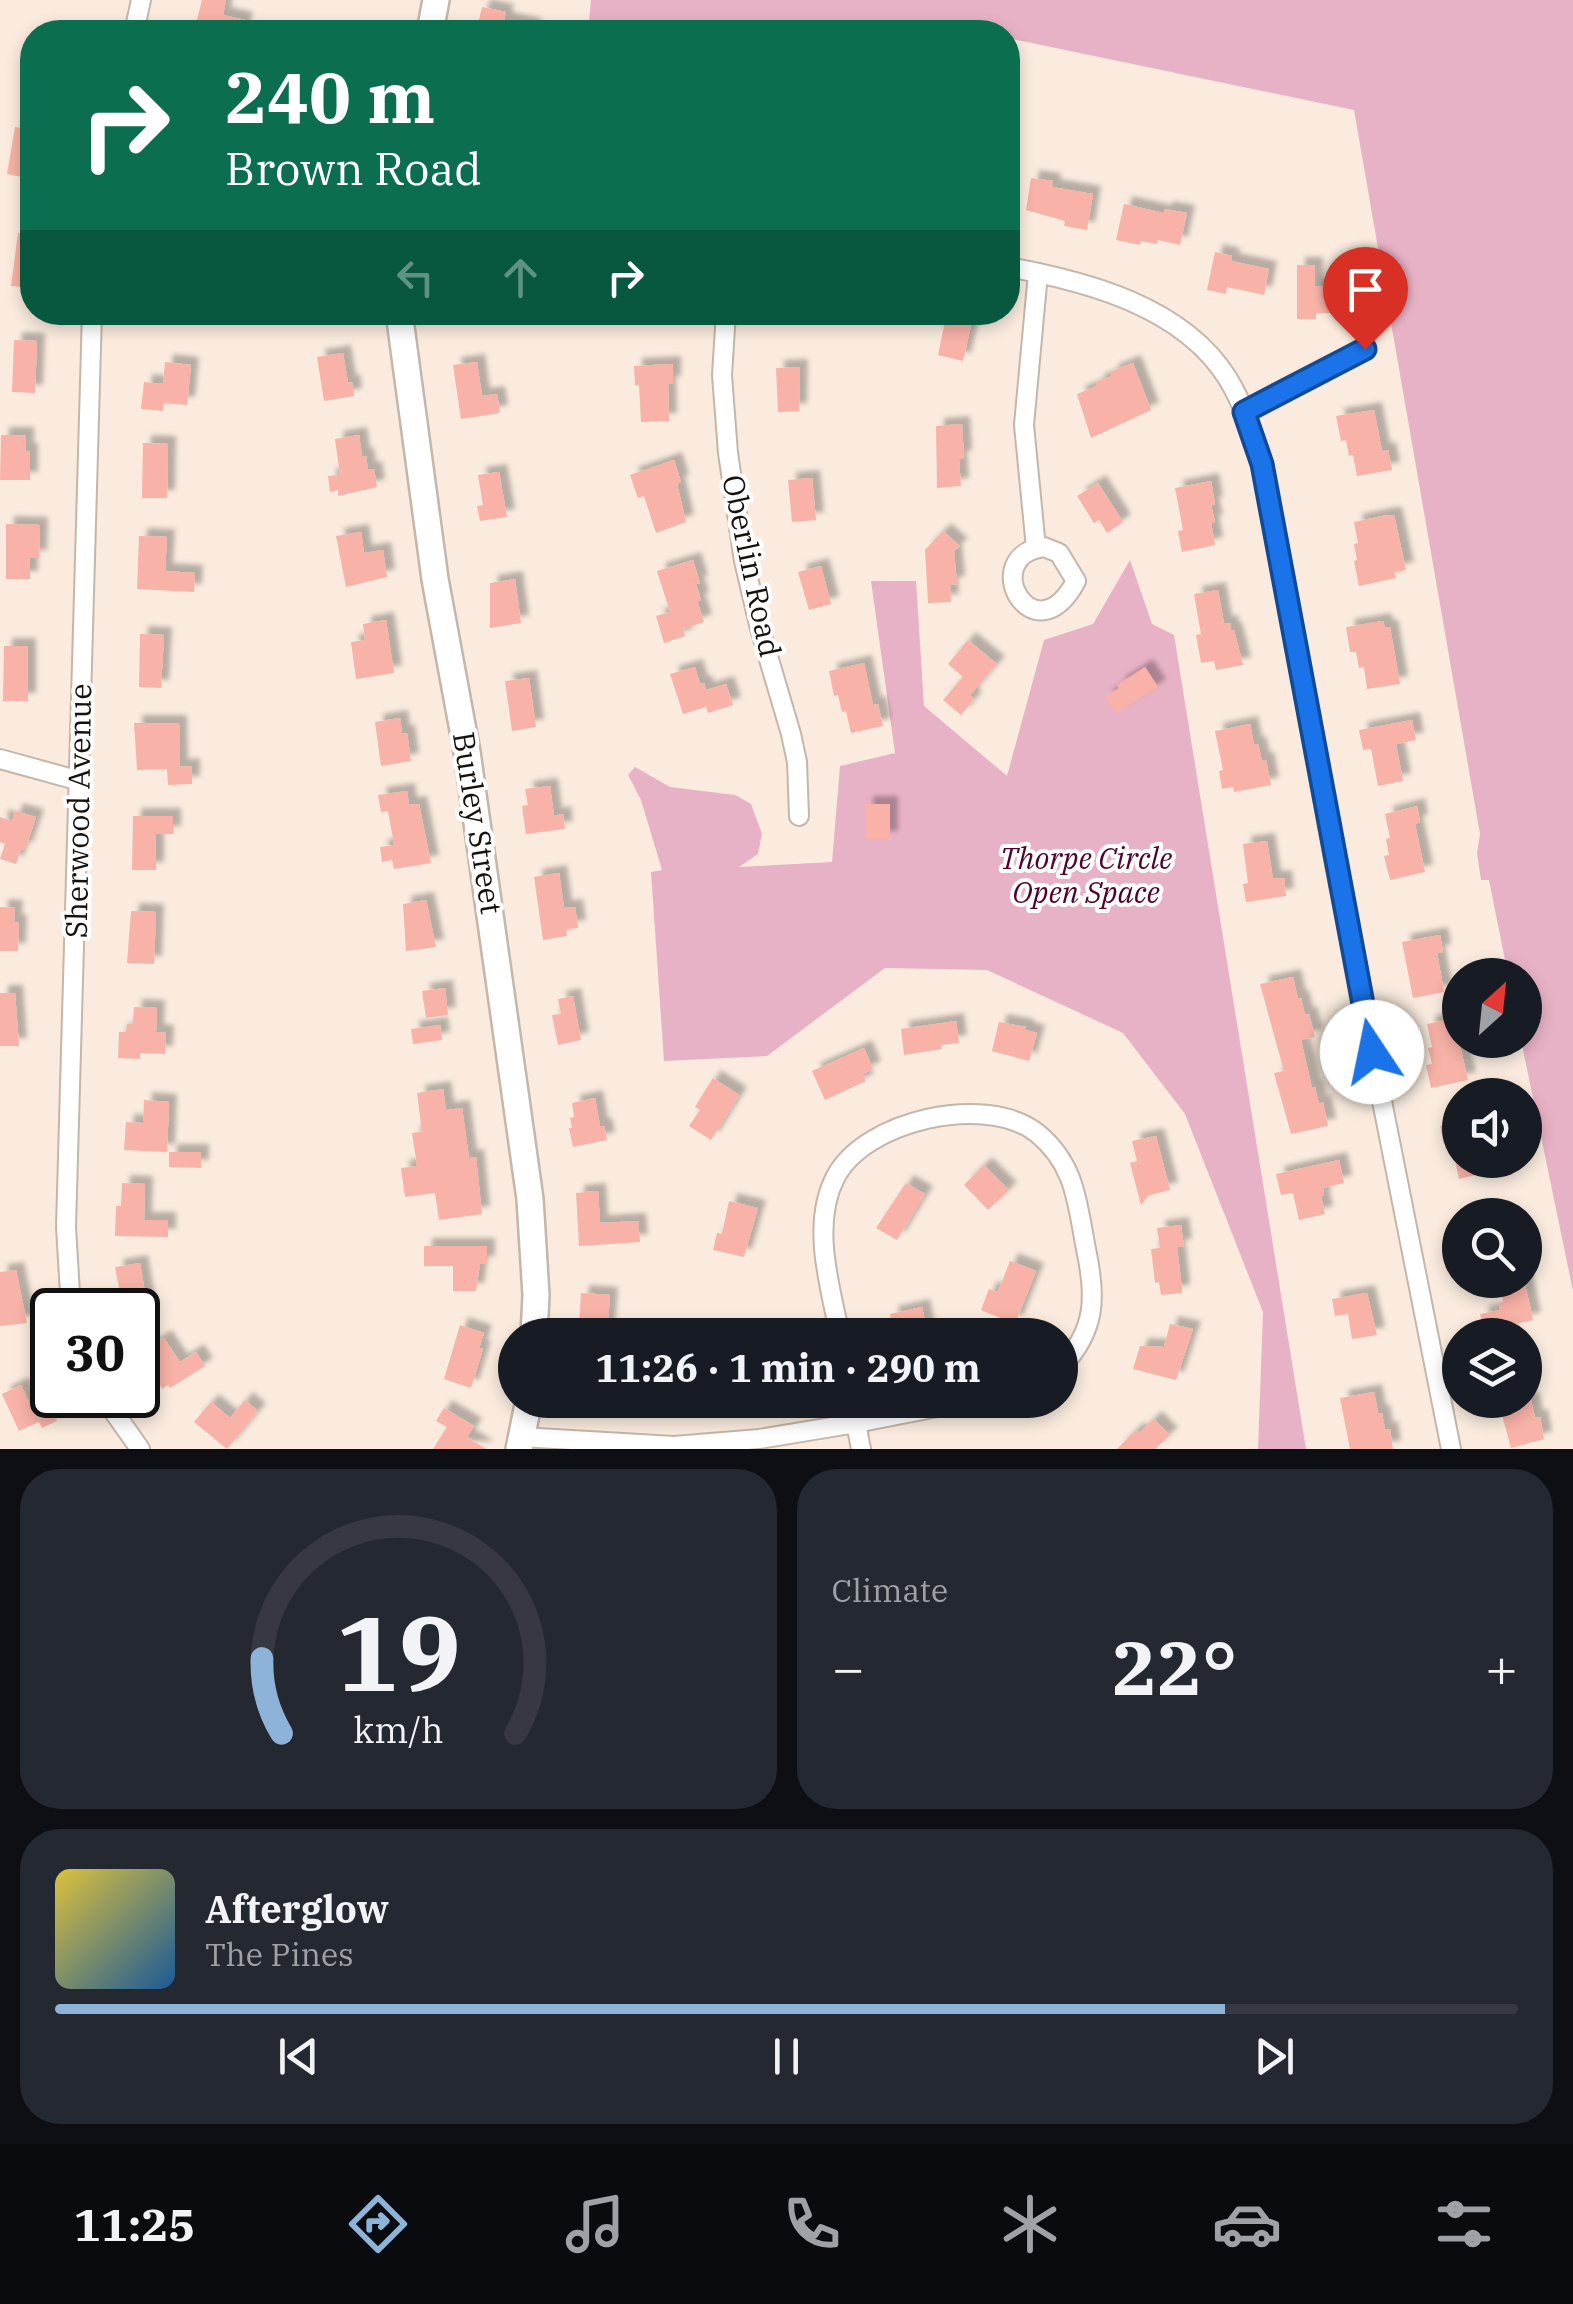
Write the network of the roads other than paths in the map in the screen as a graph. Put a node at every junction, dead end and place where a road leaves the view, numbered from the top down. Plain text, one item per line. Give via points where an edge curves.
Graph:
1 (1020, 269) edge
2 (1038, 273) junction
3 (92, 325) edge
4 (401, 325) edge
5 (725, 325) edge
6 (1365, 349) dead end
7 (1244, 412) junction
8 (1036, 548) dead end
9 (0, 759) edge
10 (80, 780) junction
11 (799, 816) dead end
12 (70, 1288) edge
13 (535, 1318) edge
14 (837, 1318) edge
15 (1078, 1342) edge
16 (118, 1418) edge
17 (525, 1418) edge
18 (855, 1418) edge
19 (882, 1418) edge
20 (856, 1423) junction
21 (520, 1443) edge
22 (140, 1449) edge
23 (861, 1449) edge
24 (1452, 1449) edge

1 - 2 street
2 - 7 street via 1090,284 1172,325 1226,376
2 - 8 street via 1024,425
3 - 10 street, Sherwood Avenue
4 - 13 main road, Burley Street via 530,1199
5 - 11 street, Oberlin Road via 730,471 760,629 792,734
6 - 7 street
7 - 24 street via 1262,464
9 - 10 street
10 - 12 street, Sherwood Avenue
14 - 15 street via 826,1207 850,1156 898,1127 990,1113 1038,1134 1071,1173 1093,1284 1092,1312
16 - 22 street
17 - 21 main road
18 - 20 street
19 - 20 street
20 - 21 street via 674,1446
20 - 23 street

